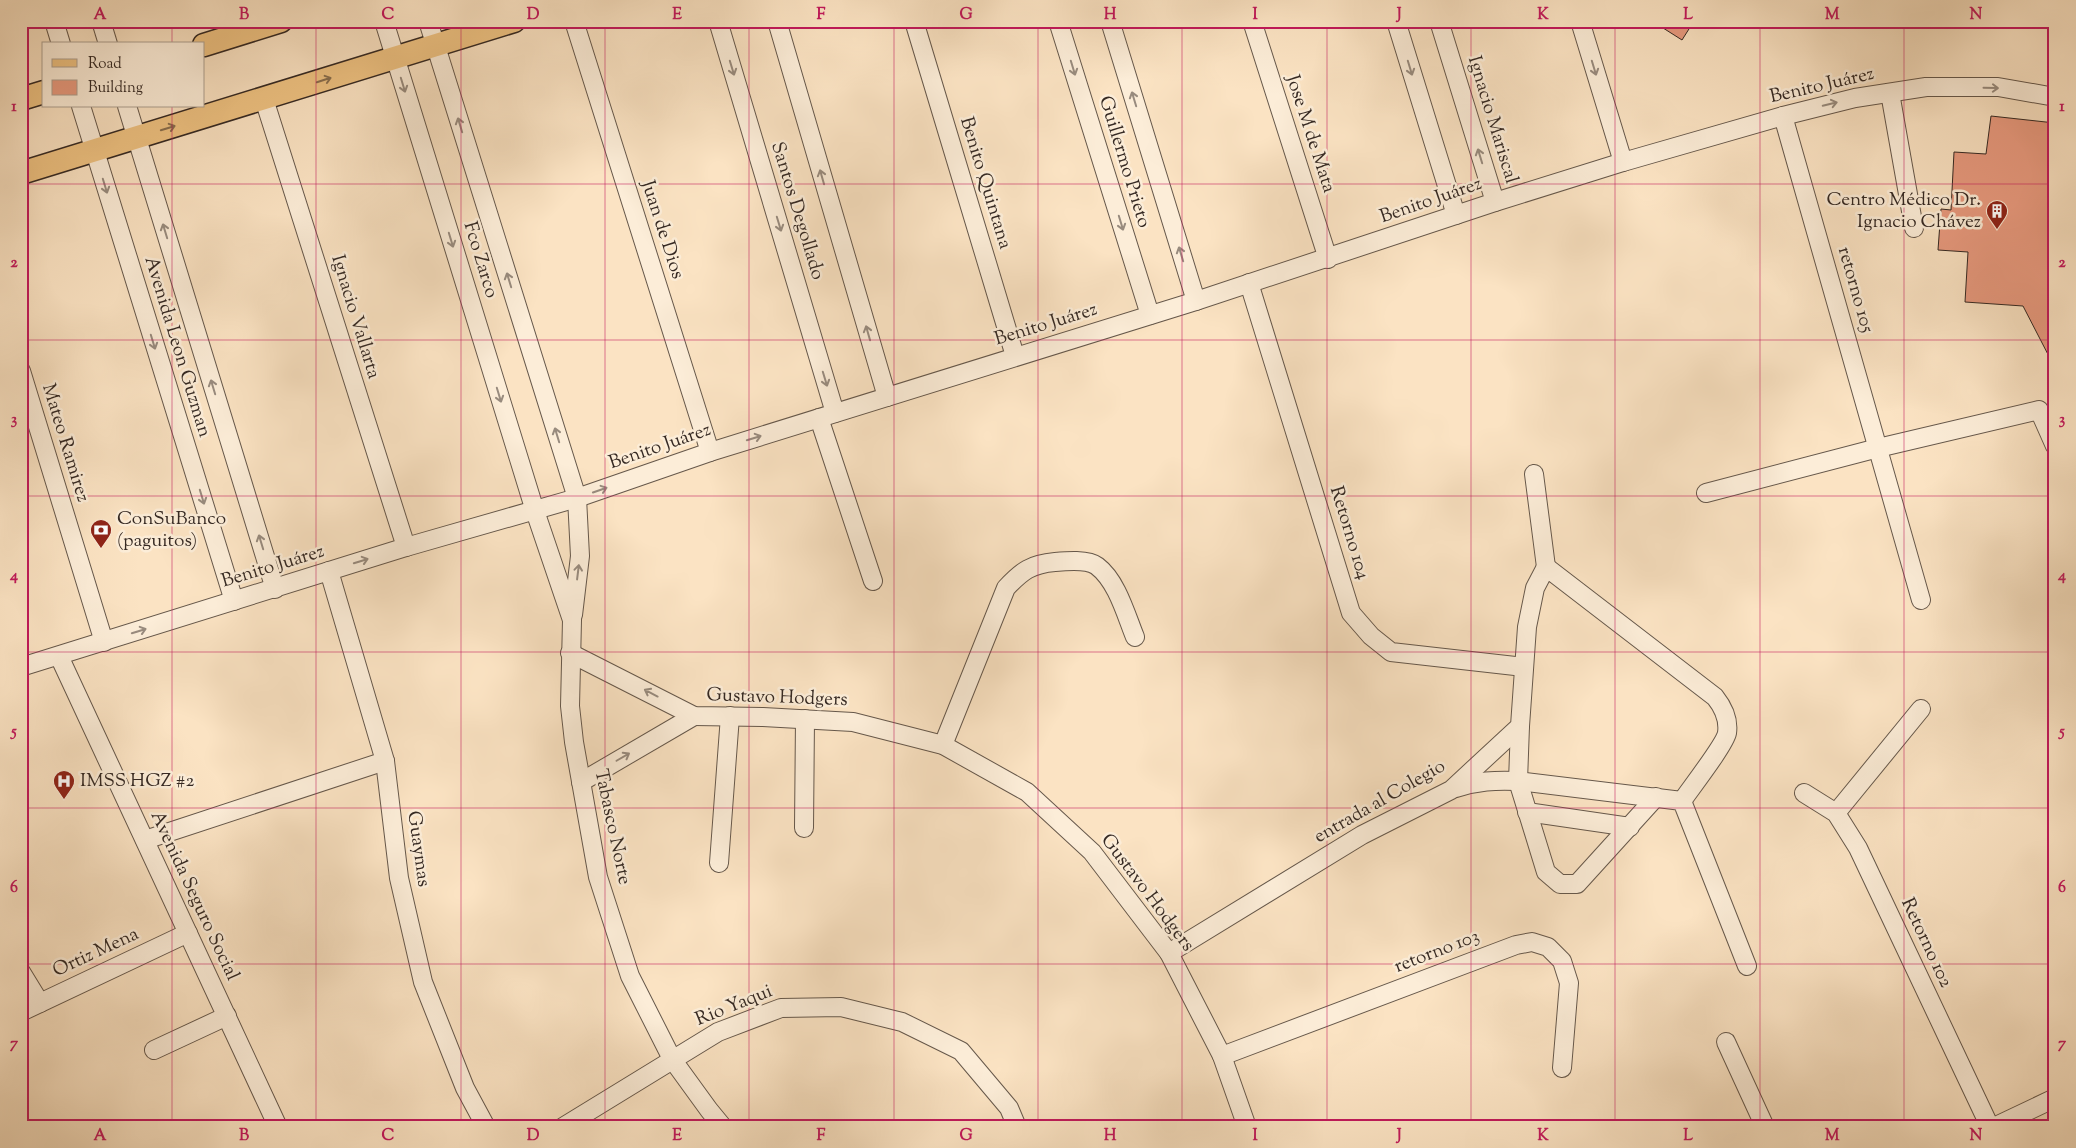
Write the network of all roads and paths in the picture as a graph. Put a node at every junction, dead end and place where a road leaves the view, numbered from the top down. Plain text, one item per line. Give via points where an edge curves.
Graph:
1 (54, 21) edge
2 (101, 21) edge
3 (281, 21) edge
4 (384, 21) edge
5 (428, 21) edge
6 (514, 21) edge
7 (574, 21) edge
8 (718, 21) edge
9 (777, 21) edge
10 (914, 21) edge
11 (1058, 21) edge
12 (1110, 21) edge
13 (1252, 21) edge
14 (1396, 21) edge
15 (1439, 21) edge
16 (1580, 21) edge
17 (247, 27) edge
18 (60, 42) edge
19 (107, 42) edge
20 (205, 45) edge
21 (436, 46) junction
22 (395, 58) junction
23 (42, 93) edge
24 (1890, 93) junction
25 (2055, 97) edge
26 (21, 99) edge
27 (264, 99) junction
28 (82, 108) edge
29 (128, 108) edge
30 (1783, 116) junction
31 (136, 138) junction
32 (94, 150) junction
33 (1623, 162) junction
34 (21, 173) edge
35 (1495, 202) junction
36 (1456, 215) junction
37 (1914, 228) dead end
38 (1328, 259) junction
39 (1249, 284) junction
40 (1196, 301) junction
41 (1150, 315) junction
42 (1015, 356) junction
43 (21, 371) edge
44 (887, 397) junction
45 (827, 415) junction
46 (2055, 446) edge
47 (1878, 448) junction
48 (710, 452) junction
49 (1534, 474) dead end
50 (1706, 493) dead end
51 (577, 498) junction
52 (535, 511) junction
53 (406, 547) junction
54 (1546, 567) junction
55 (330, 571) junction
56 (873, 581) dead end
57 (275, 588) junction
58 (1921, 600) dead end
59 (234, 601) junction
60 (572, 620) junction
61 (1135, 637) dead end
62 (104, 642) junction
63 (570, 652) junction
64 (59, 656) junction
65 (1524, 666) junction
66 (21, 667) edge
67 (1921, 709) dead end
68 (694, 716) junction
69 (730, 716) junction
70 (806, 719) junction
71 (1520, 726) junction
72 (943, 745) junction
73 (385, 760) junction
74 (1518, 781) junction
75 (581, 782) junction
76 (1451, 790) junction
77 (1804, 793) dead end
78 (1656, 798) junction
79 (1682, 800) junction
80 (1527, 812) junction
81 (1836, 813) junction
82 (1630, 827) junction
83 (804, 828) dead end
84 (145, 840) junction
85 (719, 863) dead end
86 (188, 933) junction
87 (1169, 953) junction
88 (1748, 966) dead end
89 (21, 972) edge
90 (40, 1003) junction
91 (21, 1012) edge
92 (227, 1016) junction
93 (1726, 1042) dead end
94 (154, 1050) dead end
95 (1222, 1056) junction
96 (672, 1059) junction
97 (1562, 1068) dead end
98 (2055, 1098) edge
99 (271, 1124) edge
100 (486, 1127) edge
101 (563, 1127) edge
102 (723, 1127) edge
103 (1017, 1127) edge
104 (1247, 1127) edge
105 (1765, 1127) edge
106 (1990, 1127) edge
107 (1994, 1127) edge

1 - 18 street
2 - 19 street
3 - 17 main road
4 - 22 street, Fco Zarco
5 - 21 street, Fco Zarco
6 - 21 main road
7 - 48 street, Juan de Dios
8 -> 45 street, Santos Degollado
44 -> 9 street, Santos Degollado
10 - 42 street, Benito Quintana
11 -> 41 street, Guillermo Prieto
40 -> 12 street, Guillermo Prieto
13 - 38 street, Jose M de Mata
14 -> 36 street
35 -> 15 street, Ignacio Mariscal
16 -> 33 street
17 - 20 main road
21 - 22 main road
51 -> 21 street, Fco Zarco
27 -> 22 main road
22 -> 52 street, Fco Zarco
23 - 26 main road
24 -> 25 street, Benito Juárez via 1926,87 1998,88
30 -> 24 street, Benito Juárez
24 - 37 street
31 -> 27 main road
27 - 53 street, Ignacio Vallarta
28 - 32 street, Avenida Leon Guzman
29 - 31 street, Avenida Leon Guzman
30 - 33 street, Benito Juárez
30 - 47 street, retorno 105
31 - 32 main road
57 -> 31 street, Avenida Leon Guzman
32 - 34 main road
32 -> 59 street, Avenida Leon Guzman
33 - 35 street, Benito Juárez
35 - 36 street, Benito Juárez
36 - 38 street, Benito Juárez
38 - 39 street, Benito Juárez
39 - 40 street, Benito Juárez
39 - 65 street, Retorno 104 via 1351,613 1390,652
40 - 41 street, Benito Juárez
41 - 42 street, Benito Juárez
42 - 44 street, Benito Juárez
43 - 62 street, Mateo Ramirez
44 - 45 street, Benito Juárez
48 -> 45 street, Benito Juárez
45 - 56 street, Santos Degollado
46 - 47 street via 2039,410
47 - 50 street
47 - 58 street, retorno 105
51 -> 48 street, Benito Juárez
49 - 54 street
51 - 52 street, Benito Juárez
60 -> 51 street via 580,556
52 - 53 street, Benito Juárez
52 - 60 street, Tabasco Norte
55 -> 53 street, Benito Juárez
54 - 65 street via 1535,588
54 - 79 street via 1715,697 1723,708 1727,734
55 - 57 street, Benito Juárez
55 - 73 street, Guaymas
57 - 59 street, Benito Juárez
62 -> 59 street, Benito Juárez
60 - 63 street, Tabasco Norte
61 - 72 street via 1117,592 1096,565 1072,560 1040,563 1021,572 1006,588
62 - 64 street, Benito Juárez
68 -> 63 street, Gustavo Hodgers
63 - 75 street, Tabasco Norte via 570,706
64 - 66 street, Benito Juárez
64 - 84 street, Avenida Seguro Social
65 - 71 street
67 - 81 street
68 - 69 street, Gustavo Hodgers
75 -> 68 street
69 - 70 street, Gustavo Hodgers
69 - 85 street
70 - 72 street, Gustavo Hodgers via 853,722
70 - 83 street
71 - 74 street
71 - 76 street, entrada al Colegio
72 - 87 street, Gustavo Hodgers via 1027,792 1092,852
73 - 84 street
73 - 100 street, Guaymas via 399,878 423,982 465,1088
74 - 76 street via 1476,782
74 - 78 street
74 - 80 street
75 - 96 street, Tabasco Norte via 598,877 630,976
76 - 87 street, entrada al Colegio via 1362,835
77 - 81 street, Retorno 102
78 - 79 street
78 - 82 street
79 - 88 street
80 - 82 street
80 - 82 street via 1546,872 1560,884 1577,884
81 - 106 street, Retorno 102 via 1858,848
84 - 86 street, Avenida Seguro Social
86 - 90 street, Ortiz Mena
86 - 92 street, Avenida Seguro Social
87 - 95 street, Gustavo Hodgers
89 - 90 street
90 - 91 street, Ortiz Mena
92 - 94 street
92 - 99 street, Avenida Seguro Social
93 - 105 street
95 - 97 street, retorno 103 via 1516,945 1532,942 1548,947 1562,961 1569,983
95 - 104 street, Gustavo Hodgers
96 - 101 street, Rio Yaqui
96 - 102 street, Tabasco Norte
96 - 103 street, Rio Yaqui via 718,1032 781,1008 841,1007 902,1022 961,1051 1009,1108
98 - 107 street

